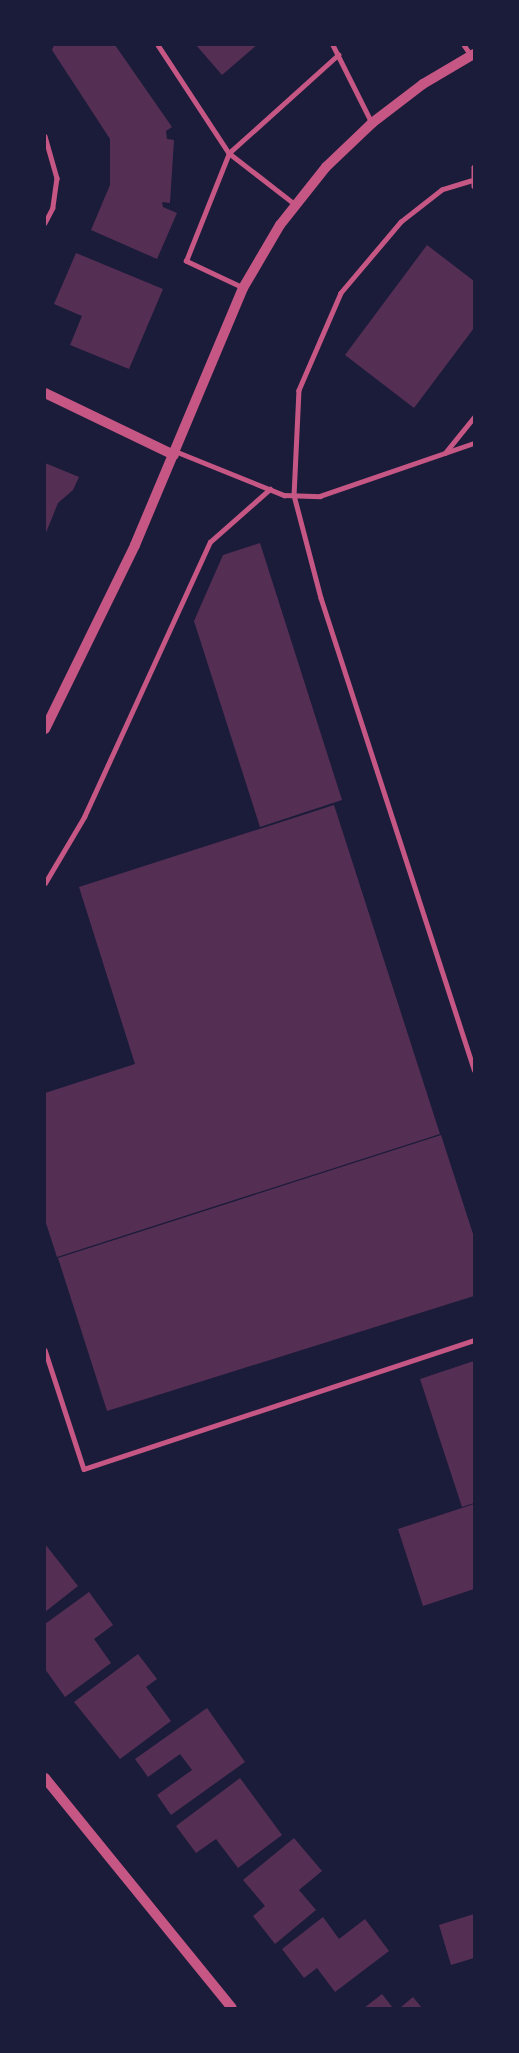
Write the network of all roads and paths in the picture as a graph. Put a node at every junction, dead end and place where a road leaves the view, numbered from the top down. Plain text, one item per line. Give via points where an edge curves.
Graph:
1 (158, 45) edge
2 (333, 45) edge
3 (464, 45) edge
4 (338, 55) junction
5 (472, 55) edge
6 (372, 123) junction
7 (45, 136) edge
8 (229, 153) junction
9 (474, 167) edge
10 (473, 183) edge
11 (296, 204) junction
12 (45, 224) edge
13 (243, 288) junction
14 (45, 393) edge
15 (474, 417) edge
16 (474, 443) edge
17 (174, 453) junction
18 (445, 453) junction
19 (270, 489) junction
20 (294, 495) junction
21 (45, 729) edge
22 (45, 883) edge
23 (474, 1070) edge
24 (474, 1340) edge
25 (45, 1350) edge
26 (45, 1778) edge
27 (232, 2008) edge

1 - 8 lane
2 - 4 lane
3 - 5 lane
4 - 6 lane
4 - 8 lane
5 - 6 street via 423,84
6 - 11 street via 326,167
7 - 12 lane via 57,178 53,208
8 - 11 lane
8 - 13 lane via 186,261
9 - 10 lane
10 - 20 lane via 442,190 401,222 341,293 299,390
11 - 13 street
13 - 17 street
14 - 17 street
15 - 18 lane
16 - 18 lane
17 - 19 lane
17 - 21 street
18 - 20 lane via 333,493
19 - 20 lane
19 - 22 lane via 210,542 84,817
20 - 23 lane via 325,609
24 - 25 lane via 84,1469
26 - 27 street

